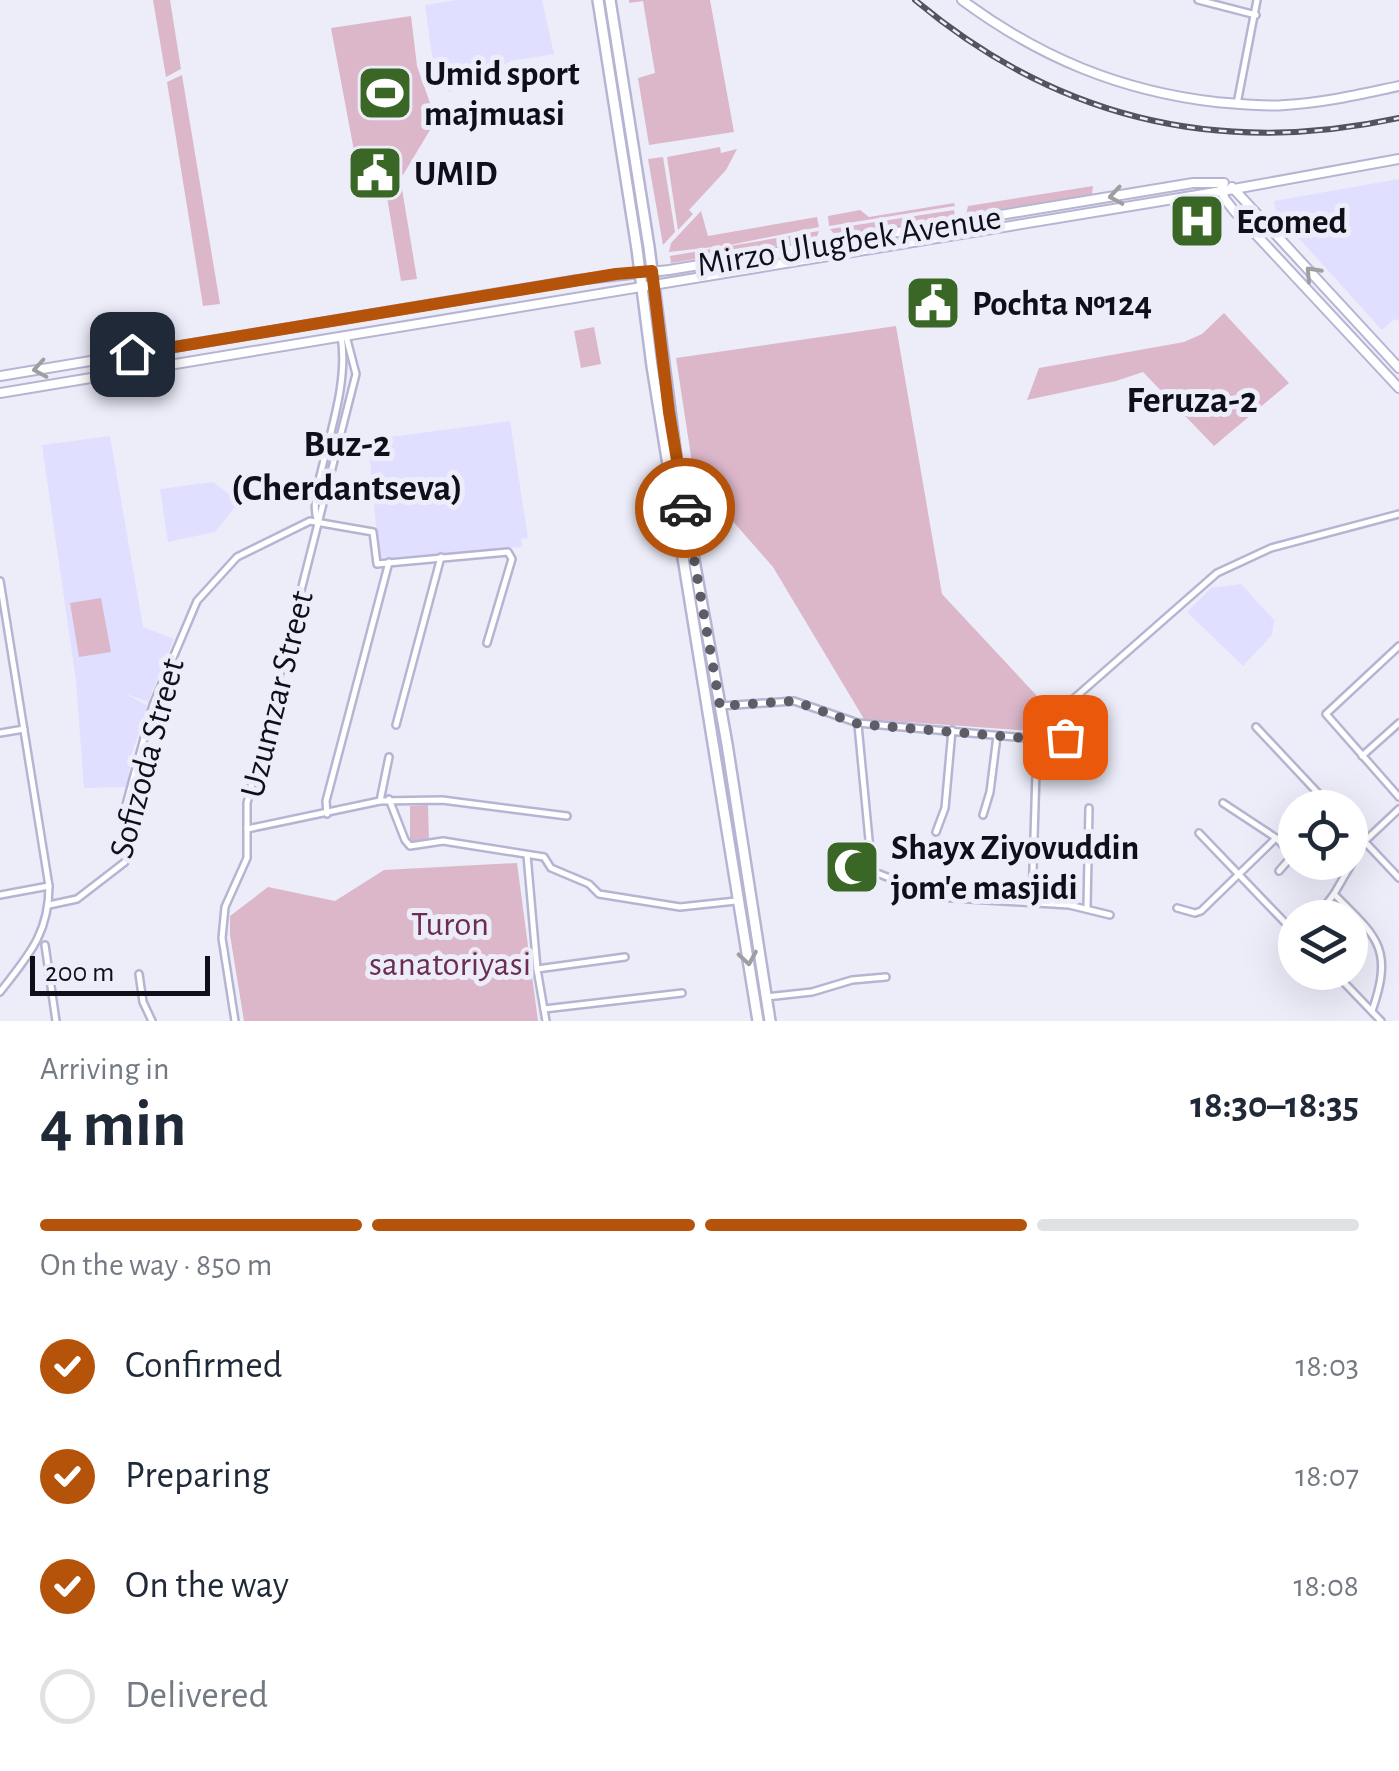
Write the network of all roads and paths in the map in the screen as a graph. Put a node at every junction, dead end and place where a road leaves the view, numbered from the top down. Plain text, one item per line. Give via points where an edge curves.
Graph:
1 (598, 0) edge
2 (610, 0) edge
3 (964, 0) edge
4 (1198, 0) edge
5 (1257, 0) edge
6 (1256, 15) junction
7 (1399, 84) edge
8 (1237, 103) junction
9 (1399, 159) edge
10 (1267, 182) junction
11 (1234, 188) junction
12 (1218, 190) junction
13 (1250, 206) junction
14 (766, 254) junction
15 (768, 266) junction
16 (652, 271) junction
17 (640, 272) junction
18 (654, 284) junction
19 (642, 286) junction
20 (482, 296) junction
21 (419, 306) junction
22 (485, 312) junction
23 (1349, 314) junction
24 (422, 322) junction
25 (1338, 323) junction
26 (260, 333) junction
27 (344, 335) junction
28 (263, 349) junction
29 (1399, 368) edge
30 (0, 376) edge
31 (1399, 388) edge
32 (0, 392) edge
33 (1399, 514) edge
34 (318, 522) junction
35 (441, 557) junction
36 (389, 562) junction
37 (0, 581) edge
38 (487, 643) dead end
39 (1399, 646) edge
40 (720, 706) junction
41 (1399, 723) edge
42 (858, 724) junction
43 (396, 725) dead end
44 (1256, 727) dead end
45 (24, 730) junction
46 (952, 730) junction
47 (0, 733) edge
48 (997, 736) junction
49 (1037, 739) junction
50 (1362, 756) junction
51 (389, 757) dead end
52 (1315, 790) edge
53 (1399, 797) edge
54 (389, 799) junction
55 (380, 801) junction
56 (1222, 802) dead end
57 (1089, 808) dead end
58 (1399, 809) edge
59 (327, 814) junction
60 (984, 815) dead end
61 (567, 816) dead end
62 (246, 829) junction
63 (936, 832) dead end
64 (1199, 834) dead end
65 (1276, 838) joint
66 (1368, 839) edge
67 (1368, 845) edge
68 (527, 854) junction
69 (1239, 876) junction
70 (1399, 878) edge
71 (1342, 880) edge
72 (49, 886) junction
73 (1334, 894) junction
74 (0, 895) edge
75 (739, 900) junction
76 (1330, 900) edge
77 (1032, 902) junction
78 (49, 905) junction
79 (1086, 907) junction
80 (1177, 908) dead end
81 (1110, 914) dead end
82 (1278, 916) edge
83 (45, 946) dead end
84 (625, 957) dead end
85 (537, 969) junction
86 (138, 974) dead end
87 (886, 976) dead end
88 (1352, 990) edge
89 (0, 992) edge
90 (682, 992) dead end
91 (766, 997) junction
92 (544, 1009) junction
93 (1372, 1011) junction
94 (56, 1021) edge
95 (152, 1021) edge
96 (235, 1021) edge
97 (546, 1021) edge
98 (758, 1021) edge
99 (770, 1021) edge
100 (1381, 1021) edge

1 - 17 highway
2 - 16 highway
3 - 8 main road via 1032,46 1092,75
4 - 6 street
5 - 6 street
6 - 8 street
7 - 8 main road via 1283,106
9 - 10 main road
10 - 11 main road
10 - 12 main road
10 - 13 main road via 1251,191
11 - 12 main road
11 - 13 main road
12 -> 14 main road, Mirzo Ulugbek Avenue via 1194,183
12 - 15 main road, Mirzo Ulugbek Avenue
12 - 25 main road
23 -> 13 main road
14 - 15 main road
14 - 16 main road, Mirzo Ulugbek Avenue
15 - 18 main road, Mirzo Ulugbek Avenue
16 - 17 main road, Mirzo Ulugbek Avenue
16 - 18 highway
17 - 19 highway
17 - 20 main road, Mirzo Ulugbek Avenue
18 - 19 main road, Mirzo Ulugbek Avenue
18 - 40 highway via 677,465
19 - 22 main road, Mirzo Ulugbek Avenue
19 - 75 highway
20 - 21 main road, Mirzo Ulugbek Avenue
20 - 22 main road
21 - 24 main road
21 - 26 main road, Mirzo Ulugbek Avenue
22 - 24 main road, Mirzo Ulugbek Avenue
23 - 25 main road
23 - 29 main road
24 - 27 main road, Mirzo Ulugbek Avenue
25 - 31 main road
26 - 28 main road
26 -> 30 main road, Mirzo Ulugbek Avenue
27 - 28 main road, Mirzo Ulugbek Avenue
27 - 34 street, Uzumzаr Street via 314,510
27 - 34 street, Uzumzаr Street via 356,374
28 - 32 main road, Mirzo Ulugbek Avenue
33 - 49 street via 1270,548 1217,573 1070,702 1065,737
34 - 36 street via 372,532 375,562
34 - 62 street, Uzumzаr Street
34 - 78 street, Sofizoda Street via 246,551 197,601 153,704 124,816 125,862 77,899
35 - 36 street
35 - 38 street via 505,551 512,556
35 - 43 street
36 - 59 street
37 - 45 street
39 - 50 street via 1326,714
40 - 42 street via 794,701
40 - 91 highway
41 - 50 street
42 - 46 street
42 - 77 street via 872,871 937,897
44 - 52 street
45 - 47 street
45 - 72 street
46 - 48 street
46 - 63 street
48 - 49 street
48 - 60 street
49 - 77 street
50 - 53 street
51 - 55 street
54 - 55 street
54 - 61 street
54 - 68 street via 410,846 443,840
55 - 59 street
56 - 65 street
57 - 79 street
58 - 66 street
59 - 62 street
62 - 96 street, Uzumzаr Street via 245,867 225,907 222,938
64 - 69 street
65 - 69 street
67 - 70 street
68 - 75 street via 544,857 599,894 680,907
68 - 85 street
69 - 80 street via 1201,911
69 - 82 street
71 - 73 street
72 - 74 street
72 - 78 street
73 - 76 street
73 - 93 street via 1378,940 1382,978
75 -> 98 highway
77 - 79 street
78 - 89 street via 42,936
79 - 81 street
83 - 94 street
84 - 85 street
85 - 92 street
86 - 95 street
87 - 91 street
88 - 93 street
90 - 92 street
91 - 99 highway
92 - 97 street
93 - 100 street

